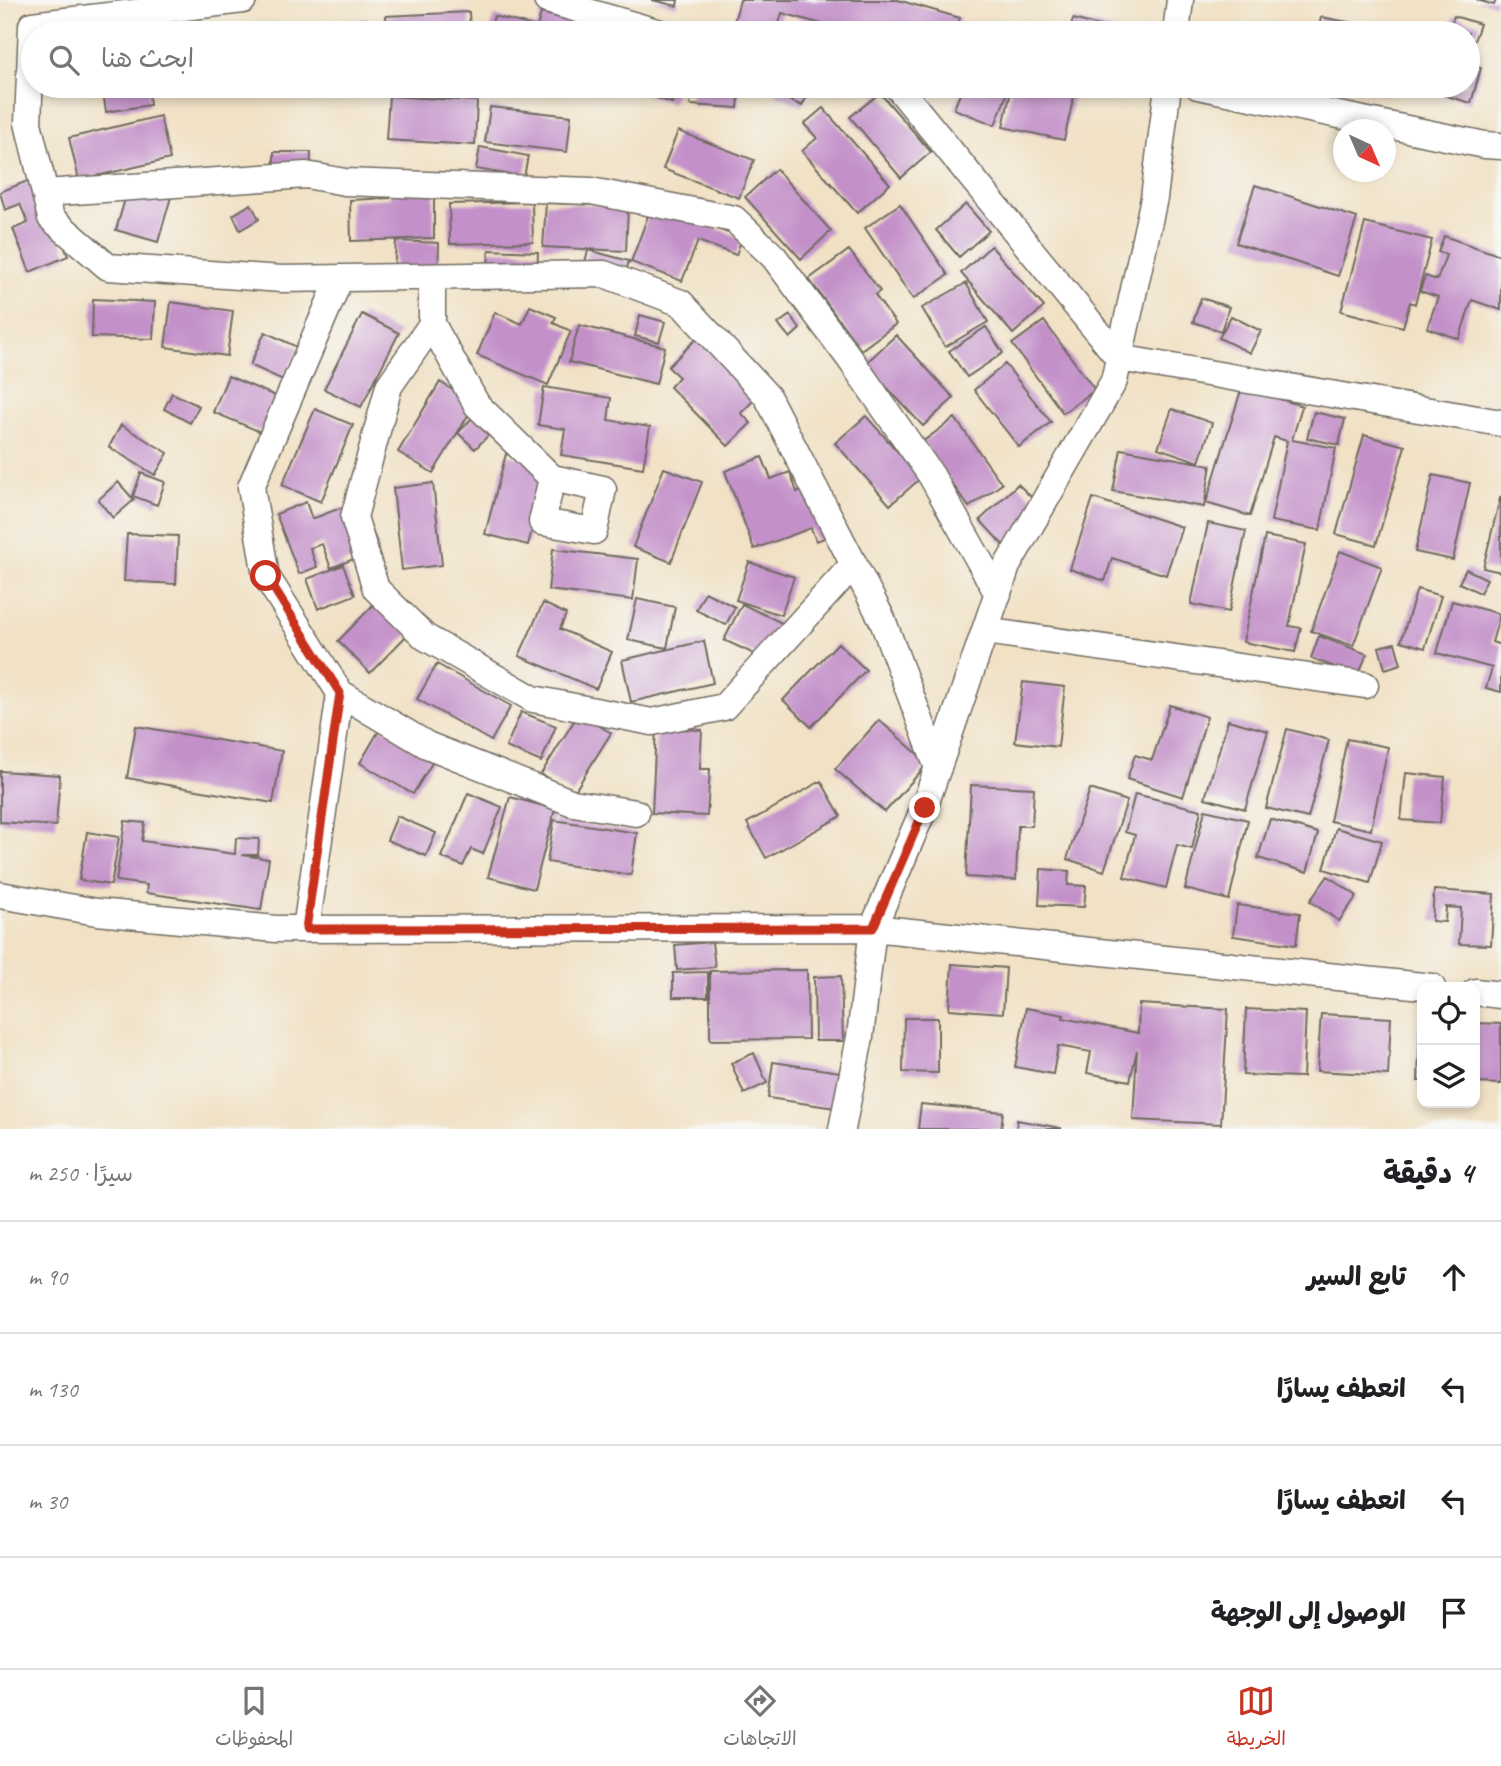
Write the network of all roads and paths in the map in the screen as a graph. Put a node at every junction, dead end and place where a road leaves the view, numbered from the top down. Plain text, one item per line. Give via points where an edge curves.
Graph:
1 (243, 0) edge
2 (547, 0) edge
3 (1176, 1) edge
4 (66, 21) edge
5 (619, 21) edge
6 (1175, 21) edge
7 (29, 98) edge
8 (907, 98) edge
9 (1166, 98) edge
10 (1257, 98) edge
11 (1501, 146) edge
12 (45, 193) junction
13 (432, 277) junction
14 (340, 278) junction
15 (432, 324) junction
16 (1119, 358) junction
17 (1501, 423) edge
18 (552, 478) dead end
19 (854, 564) junction
20 (998, 594) junction
21 (985, 631) junction
22 (1365, 685) dead end
23 (340, 693) junction
24 (938, 768) junction
25 (636, 813) dead end
26 (0, 895) edge
27 (873, 928) junction
28 (306, 929) junction
29 (1417, 985) edge
30 (1480, 993) edge
31 (1501, 995) edge
32 (842, 1129) edge

1 - 4 street
2 - 5 street
3 - 6 street
7 - 12 street via 28,123
8 - 16 street
9 - 16 street via 1154,198
10 - 11 street
12 - 14 street via 51,218 108,267 282,279
12 - 20 street via 306,175 345,182 591,191 734,219 774,257 850,359 931,475
13 - 14 street
13 - 15 street
13 - 19 street via 604,274 681,303 767,396
14 - 23 street via 250,487 266,576
15 - 18 street via 477,405
15 - 19 street via 389,386 354,517 376,589 425,636 533,699 652,722 724,708
16 - 17 street
16 - 20 street via 1114,381 1007,566
19 - 24 street via 882,619
20 - 21 street
21 - 22 street
21 - 24 street
23 - 25 street via 427,745 573,803
23 - 28 street
24 - 27 street
26 - 28 street via 97,912
27 - 28 street
27 - 29 street
27 - 32 street via 860,1037
30 - 31 street

